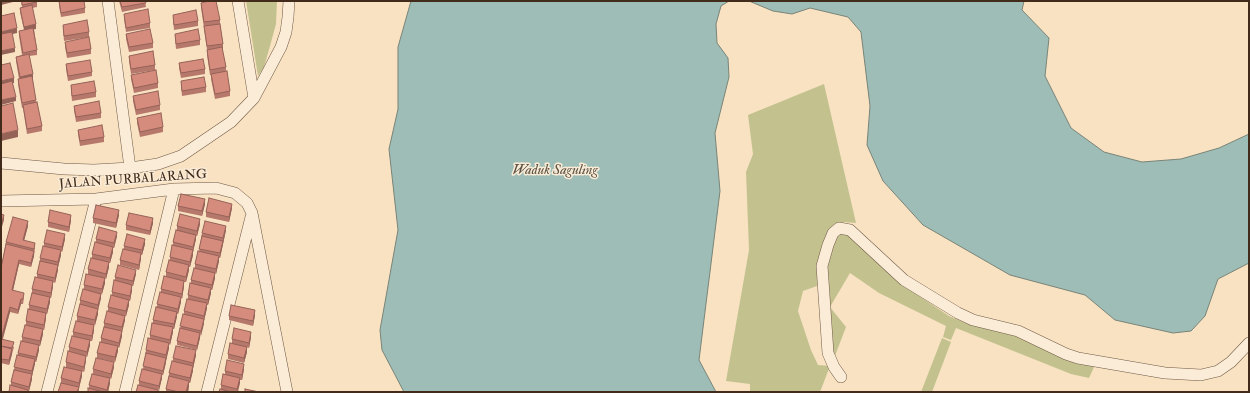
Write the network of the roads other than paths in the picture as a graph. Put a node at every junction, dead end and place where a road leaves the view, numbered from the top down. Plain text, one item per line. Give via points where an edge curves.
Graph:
1 (108, 1) edge
2 (238, 1) edge
3 (289, 1) edge
4 (254, 98) junction
5 (1, 163) edge
6 (130, 168) junction
7 (174, 189) junction
8 (96, 198) junction
9 (1, 201) edge
10 (252, 213) junction
11 (1249, 343) edge
12 (841, 377) dead end
13 (47, 392) edge
14 (125, 392) edge
15 (207, 392) edge
16 (287, 392) edge

1 - 6 street
2 - 4 street
3 - 4 street via 286,32 281,47
4 - 6 street via 231,122 181,156 158,164
5 - 6 street via 64,169
7 - 8 street, JALAN PURBALARANG
7 - 10 street, JALAN PURBALARANG via 216,188 235,193 247,203
7 - 14 street
8 - 9 street, JALAN PURBALARANG
8 - 13 street
10 - 15 street
10 - 16 street, JALAN PURBALARANG
11 - 12 street via 1231,362 1218,371 1201,375 1165,373 1078,358 1018,330 972,320 958,313 904,280 850,230 839,228 833,233 822,266 828,353

